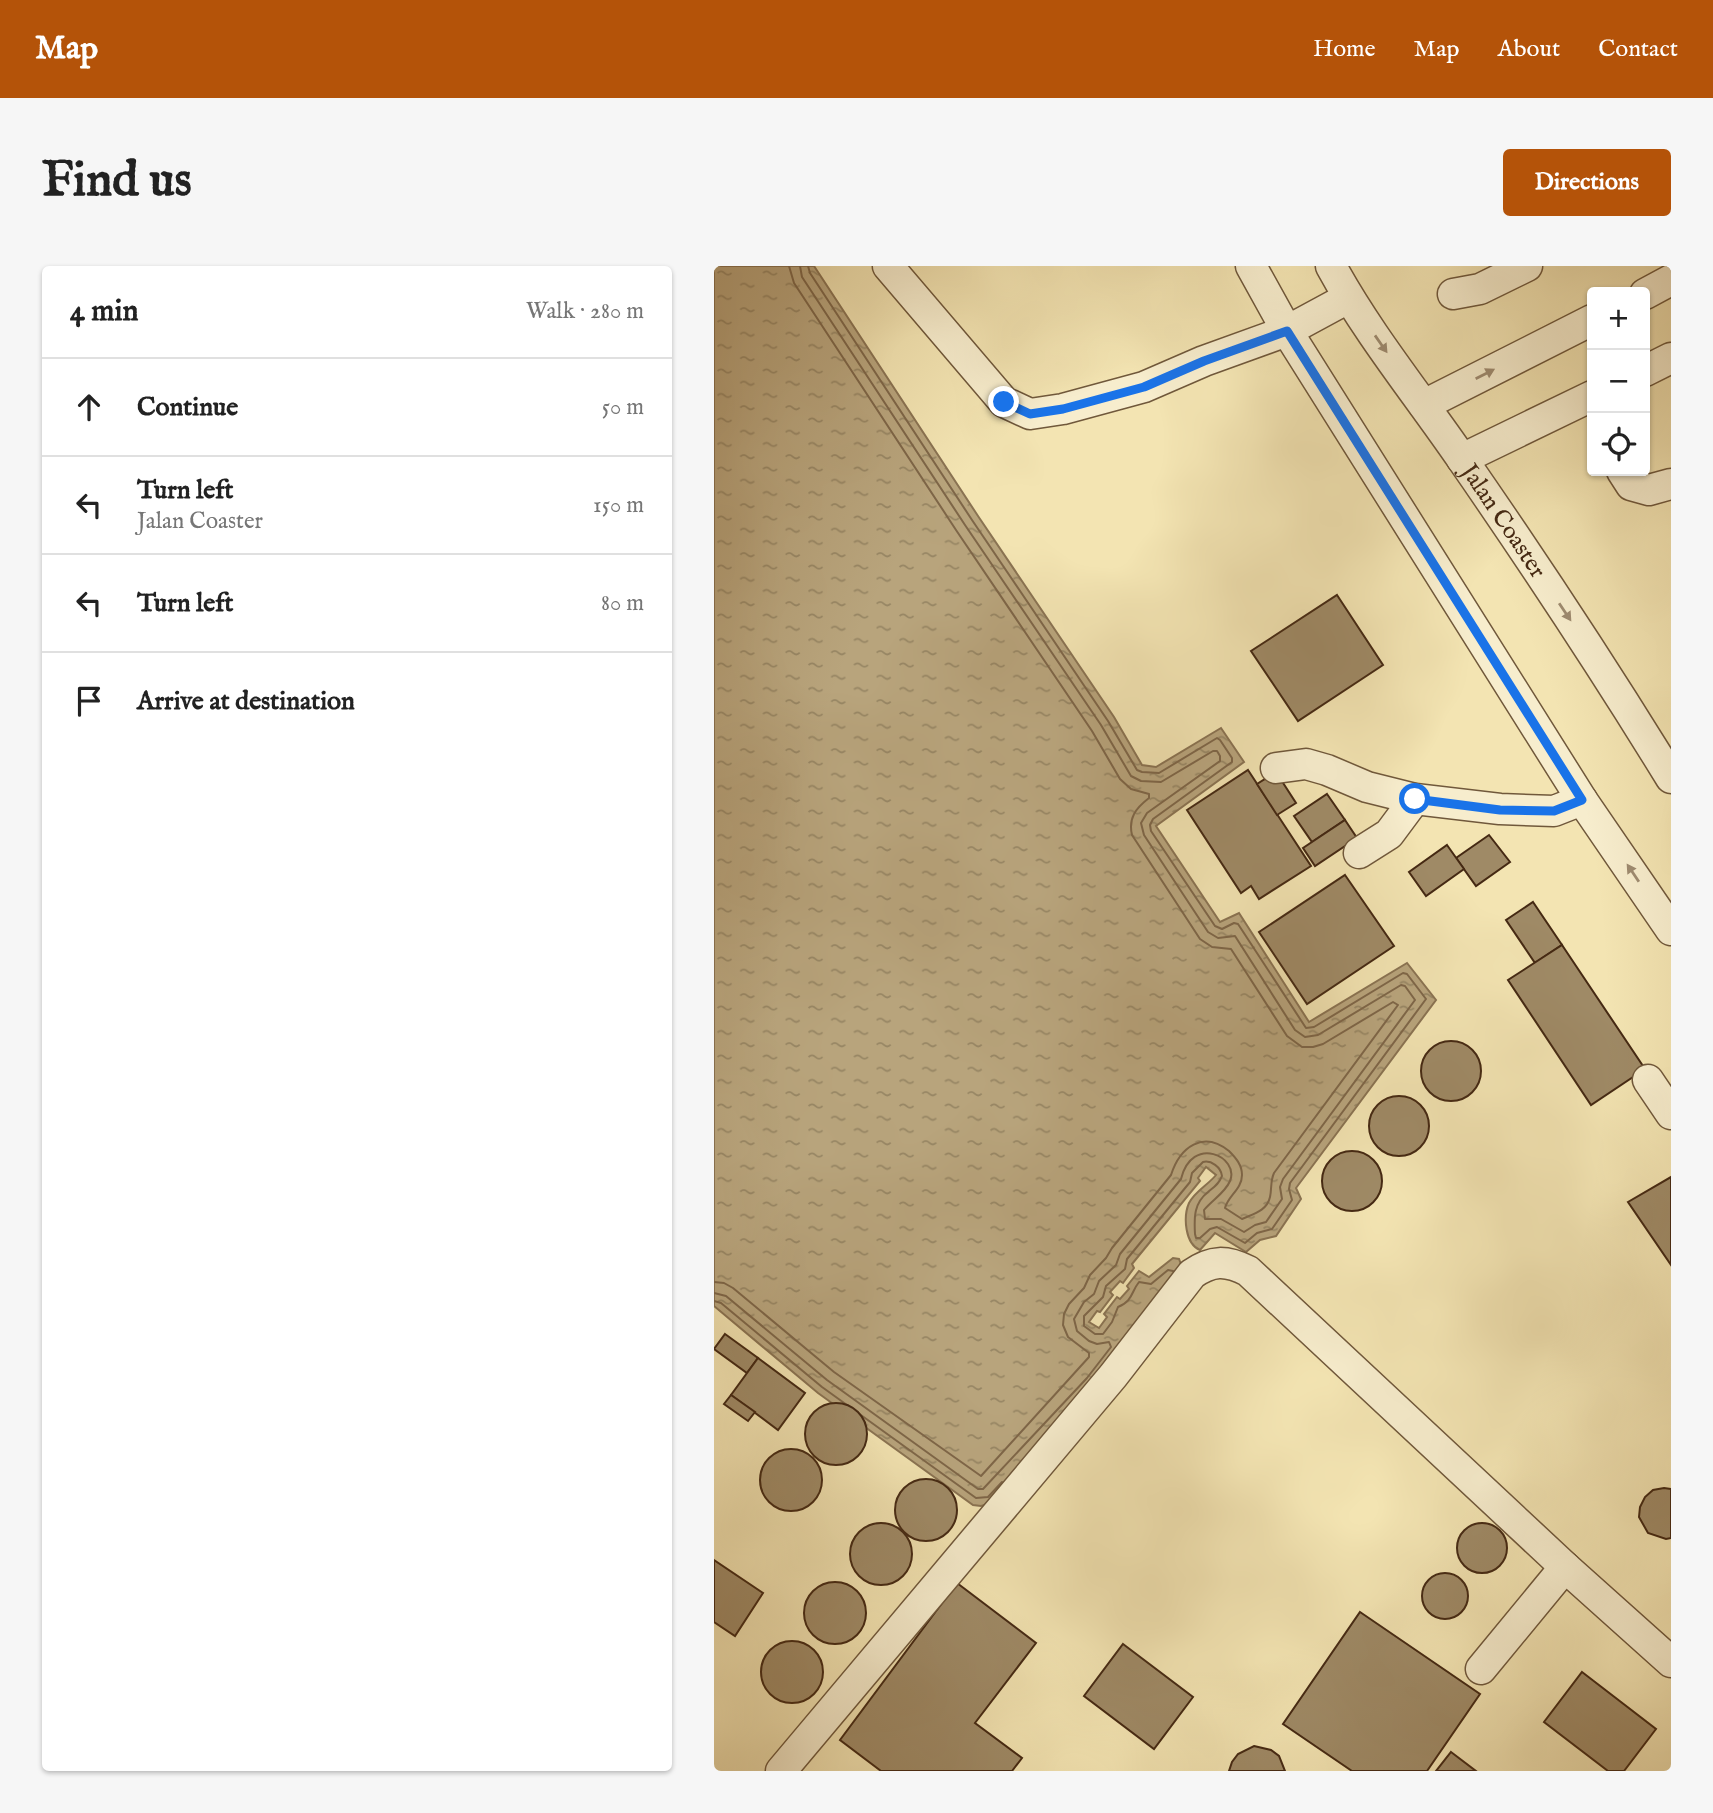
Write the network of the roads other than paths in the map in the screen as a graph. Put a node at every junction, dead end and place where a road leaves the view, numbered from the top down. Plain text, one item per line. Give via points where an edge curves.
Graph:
1 (888, 266) edge
2 (1251, 266) edge
3 (1331, 266) edge
4 (1527, 266) edge
5 (1671, 280) edge
6 (1467, 283) edge
7 (1650, 290) edge
8 (1348, 298) junction
9 (1587, 323) edge
10 (1287, 331) junction
11 (1671, 358) edge
12 (1650, 368) edge
13 (1587, 403) edge
14 (1424, 405) junction
15 (1462, 459) junction
16 (1625, 476) edge
17 (1671, 484) edge
18 (1276, 768) dead end
19 (1671, 778) edge
20 (1415, 799) junction
21 (1582, 800) junction
22 (1359, 853) dead end
23 (1671, 930) edge
24 (1648, 1080) dead end
25 (1671, 1114) edge
26 (1565, 1567) junction
27 (1671, 1662) edge
28 (1481, 1669) dead end
29 (781, 1771) edge

1 - 10 lane via 1004,402 1030,414 1144,387
2 - 10 lane
3 - 8 lane, Jalan Coaster
4 - 6 lane
5 - 7 lane
8 - 10 lane
8 -> 14 lane, Jalan Coaster
14 -> 9 lane
10 - 21 lane
11 - 12 lane
13 - 15 lane
14 - 15 lane, Jalan Coaster
15 -> 19 lane, Jalan Coaster
16 - 17 lane via 1631,485 1649,490
18 - 20 lane via 1306,764
20 - 21 lane via 1500,810 1554,811
20 - 22 lane via 1389,834
23 -> 21 lane
24 - 25 lane
26 - 27 lane
26 - 28 lane
26 - 29 lane via 1248,1271 1228,1262 1205,1265 1192,1274 1113,1376

